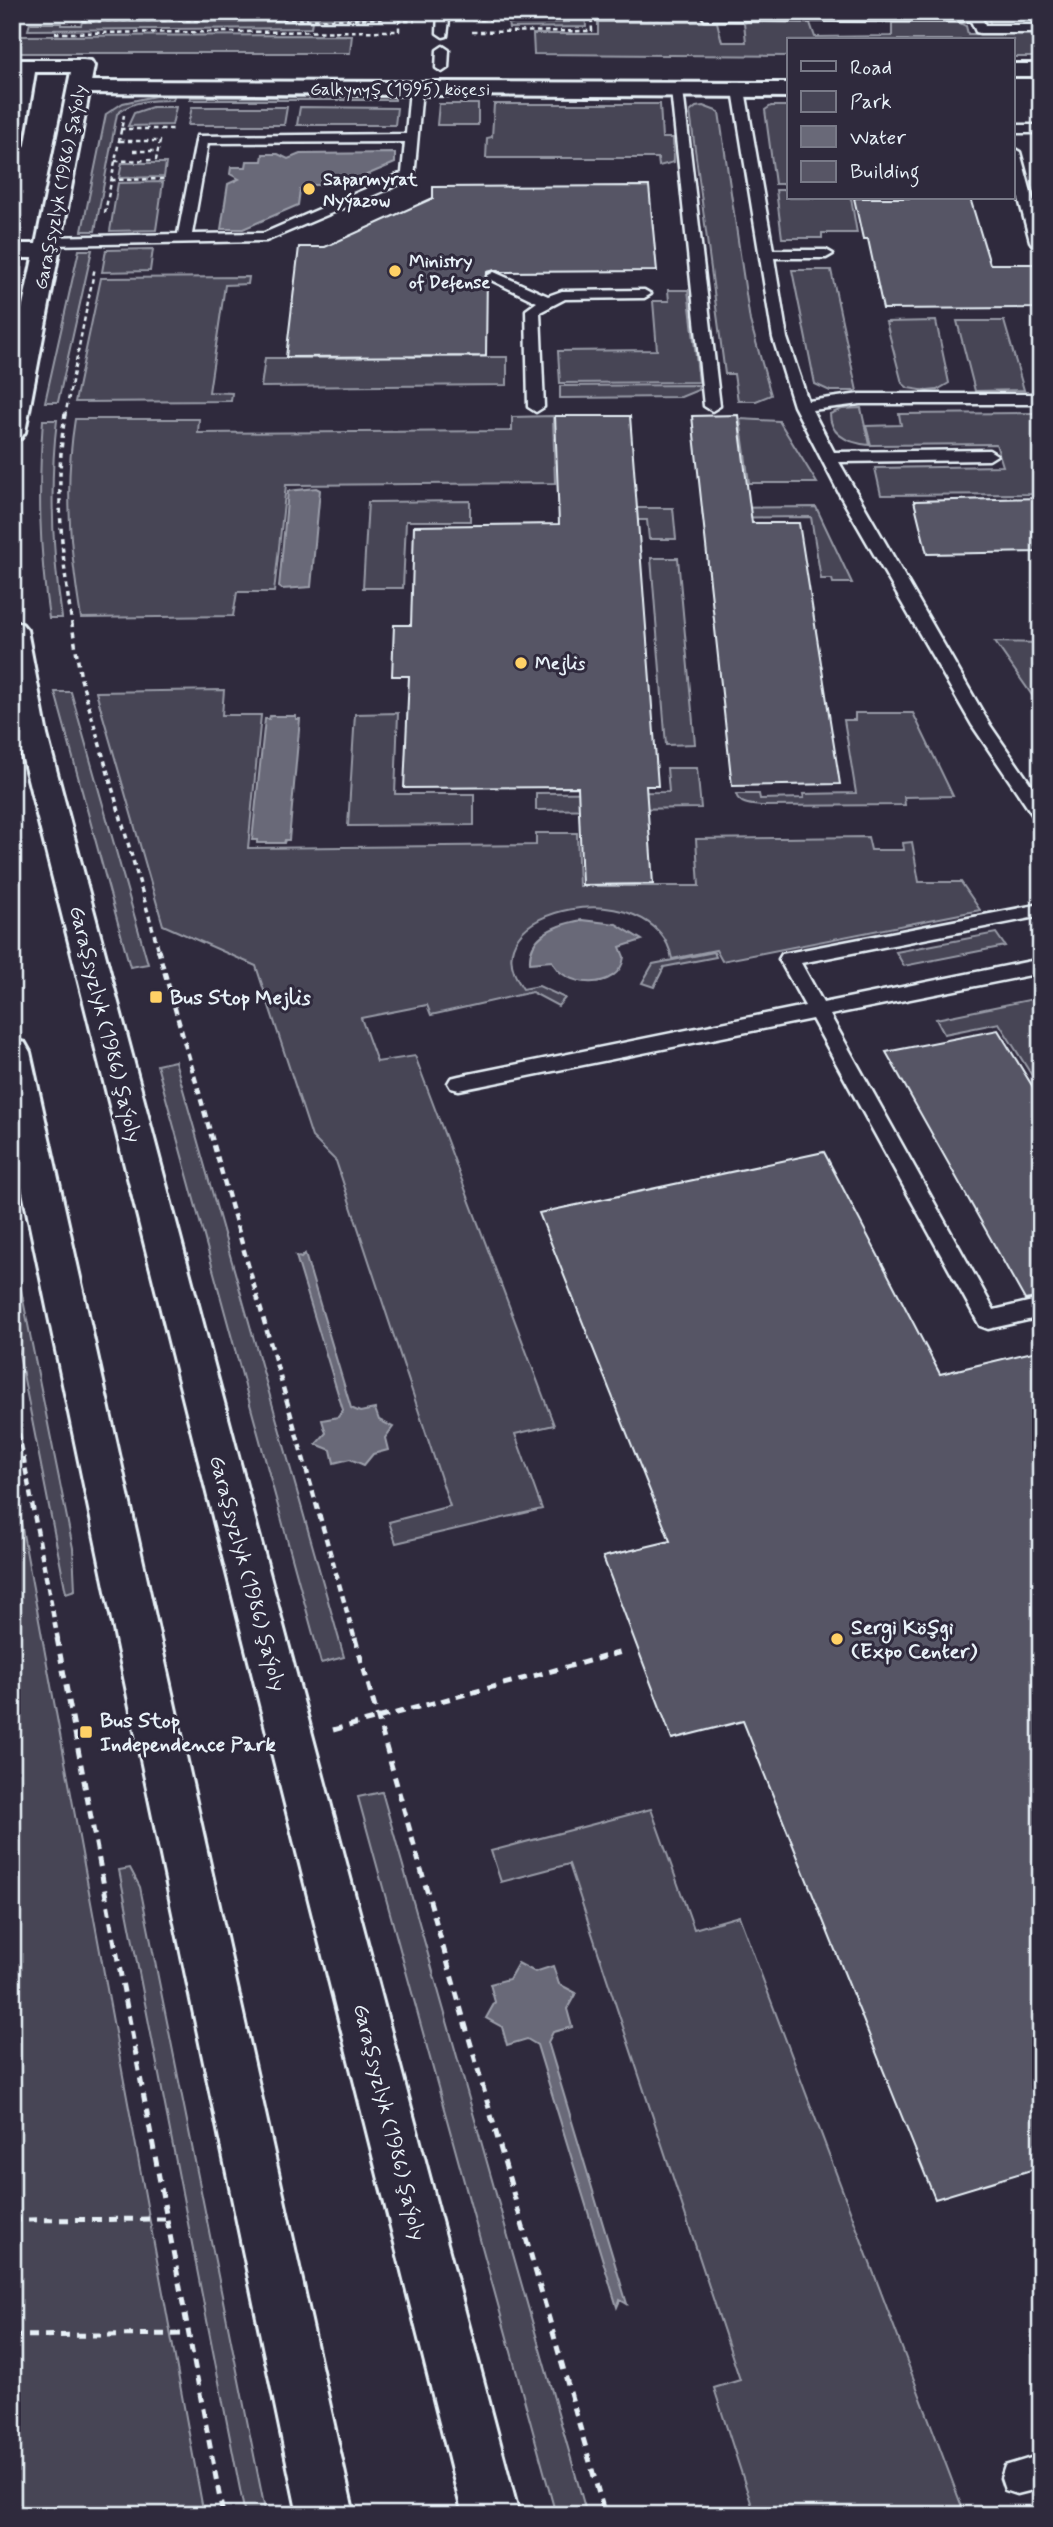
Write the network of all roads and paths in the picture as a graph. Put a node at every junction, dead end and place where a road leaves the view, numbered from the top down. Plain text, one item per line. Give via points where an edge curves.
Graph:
1 (399, 12) edge
2 (488, 12) edge
3 (522, 12) edge
4 (564, 12) edge
5 (591, 14) edge
6 (717, 15) edge
7 (975, 15) edge
8 (320, 20) junction
9 (505, 20) junction
10 (82, 21) dead end
11 (444, 24) edge
12 (1041, 29) edge
13 (319, 32) junction
14 (48, 33) dead end
15 (470, 68) dead end
16 (1014, 70) edge
17 (1041, 70) edge
18 (18, 77) edge
19 (415, 78) junction
20 (72, 79) junction
21 (677, 90) junction
22 (739, 90) junction
23 (787, 90) edge
24 (1014, 90) edge
25 (1041, 90) edge
26 (130, 110) dead end
27 (179, 128) dead end
28 (1014, 129) edge
29 (1041, 129) edge
30 (120, 130) junction
31 (412, 138) junction
32 (118, 141) junction
33 (12, 145) edge
34 (133, 151) dead end
35 (158, 151) junction
36 (1014, 156) edge
37 (115, 161) junction
38 (195, 179) junction
39 (111, 180) junction
40 (184, 239) junction
41 (101, 240) junction
42 (1037, 241) dead end
43 (49, 246) junction
44 (12, 251) edge
45 (765, 254) junction
46 (827, 254) dead end
47 (494, 276) dead end
48 (644, 294) dead end
49 (548, 302) junction
50 (1041, 398) edge
51 (712, 406) dead end
52 (802, 406) junction
53 (536, 407) dead end
54 (13, 418) edge
55 (989, 455) dead end
56 (828, 457) junction
57 (12, 630) edge
58 (1041, 813) edge
59 (1041, 909) edge
60 (1041, 966) edge
61 (817, 1011) junction
62 (12, 1052) edge
63 (458, 1083) dead end
64 (1041, 1308) edge
65 (12, 1398) edge
66 (622, 1652) dead end
67 (377, 1719) junction
68 (292, 1741) junction
69 (168, 2219) junction
70 (12, 2220) edge
71 (189, 2334) junction
72 (12, 2336) edge
73 (223, 2515) edge
74 (326, 2515) edge
75 (491, 2515) edge
76 (605, 2515) edge

1 - 8 path via 381,19
2 - 9 path
3 - 9 path
4 - 9 path via 564,20
5 - 6 path
5 - 11 path via 592,30
6 - 7 lane
7 - 12 lane via 979,29
8 - 10 path
8 - 13 path
9 - 11 path
11 - 13 path via 399,21 399,31
13 - 14 path
15 - 19 main road, Galkynyş (1995) köçesi via 442,59
16 - 17 main road
18 - 20 main road, Galkynyş (1995) köçesi
18 - 20 main road, Galkynyş (1995) köçesi
18 - 33 main road
19 - 20 main road, Galkynyş (1995) köçesi
19 - 21 main road, Galkynyş (1995) köçesi
19 - 31 lane
20 - 43 main road, Garaşsyzlyk (1986) şaýoly
21 - 22 main road, Galkynyş (1995) köçesi
21 - 51 lane
22 - 23 main road, Galkynyş (1995) köçesi
22 - 45 lane
24 - 25 main road
26 - 30 path
27 - 30 path
28 - 29 lane
30 - 32 path
31 - 38 lane via 202,139
31 - 40 lane via 409,176 265,237
32 - 35 path via 160,141
32 - 37 path
34 - 35 path
35 - 37 path via 156,160
36 - 42 lane
37 - 39 path
38 - 39 path
38 - 40 lane
39 - 41 path
40 - 41 lane
41 - 43 lane
41 - 67 path via 66,402 59,487 65,576 81,680
43 - 44 main road
43 - 54 main road, Garaşsyzlyk (1986) şaýoly
45 - 46 lane
45 - 52 lane via 780,338
47 - 49 lane
48 - 49 lane via 562,295
49 - 53 lane via 533,310
50 - 52 lane via 860,399
52 - 56 lane
55 - 56 lane
56 - 58 lane via 981,725
57 - 68 main road, Garaşsyzlyk (1986) şaýoly via 32,734
59 - 61 lane via 789,959
60 - 61 lane
61 - 63 lane
61 - 64 lane via 988,1320
62 - 74 main road
65 - 69 path
66 - 67 path
67 - 68 path
67 - 76 path
68 - 75 main road, Garaşsyzlyk (1986) şaýoly
69 - 70 path
69 - 71 path
71 - 72 path
71 - 73 path

